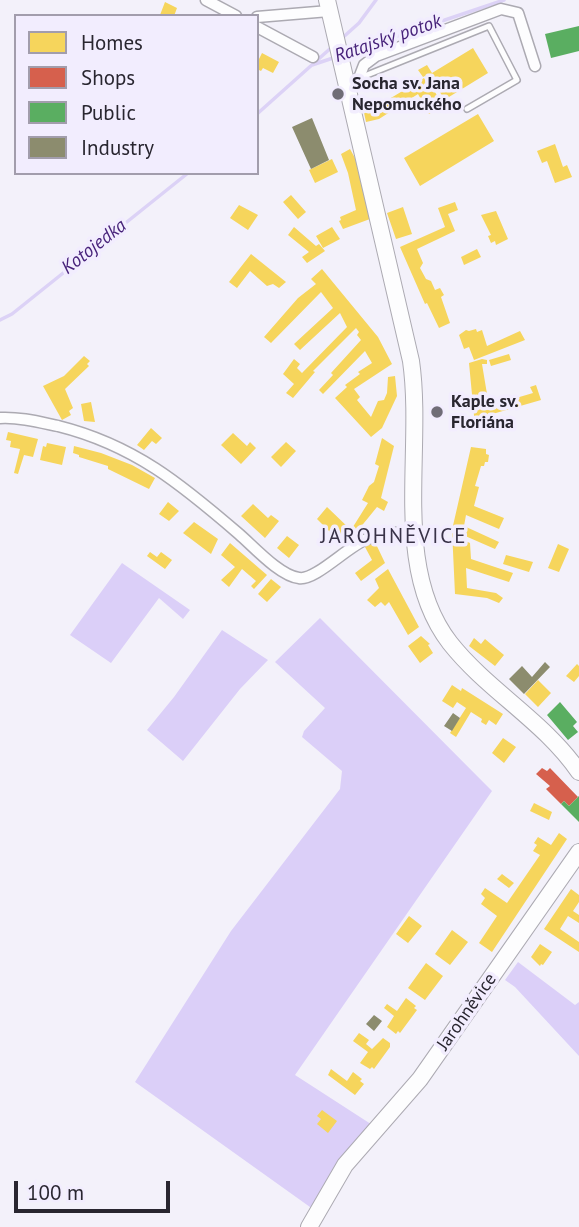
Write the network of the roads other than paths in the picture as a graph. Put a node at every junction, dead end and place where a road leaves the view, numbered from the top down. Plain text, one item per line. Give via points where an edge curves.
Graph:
1 (206, 0) edge
2 (328, 6) edge
3 (232, 14) edge
4 (259, 17) edge
5 (259, 28) edge
6 (313, 57) dead end
7 (535, 66) dead end
8 (350, 80) junction
9 (467, 109) dead end
10 (0, 418) edge
11 (414, 532) junction
12 (579, 772) edge
13 (579, 852) edge
14 (309, 1227) edge

1 - 3 street
2 - 4 street
2 - 8 street
5 - 6 street
7 - 8 street via 518,13 500,9 376,56
8 - 9 lane via 489,26 517,80
8 - 11 street via 411,361
10 - 11 street via 33,420 126,449 211,510 284,573 300,579 367,538
11 - 12 street via 428,603 444,635 554,741
13 - 14 street, Jarohněvice via 426,1070 345,1165

